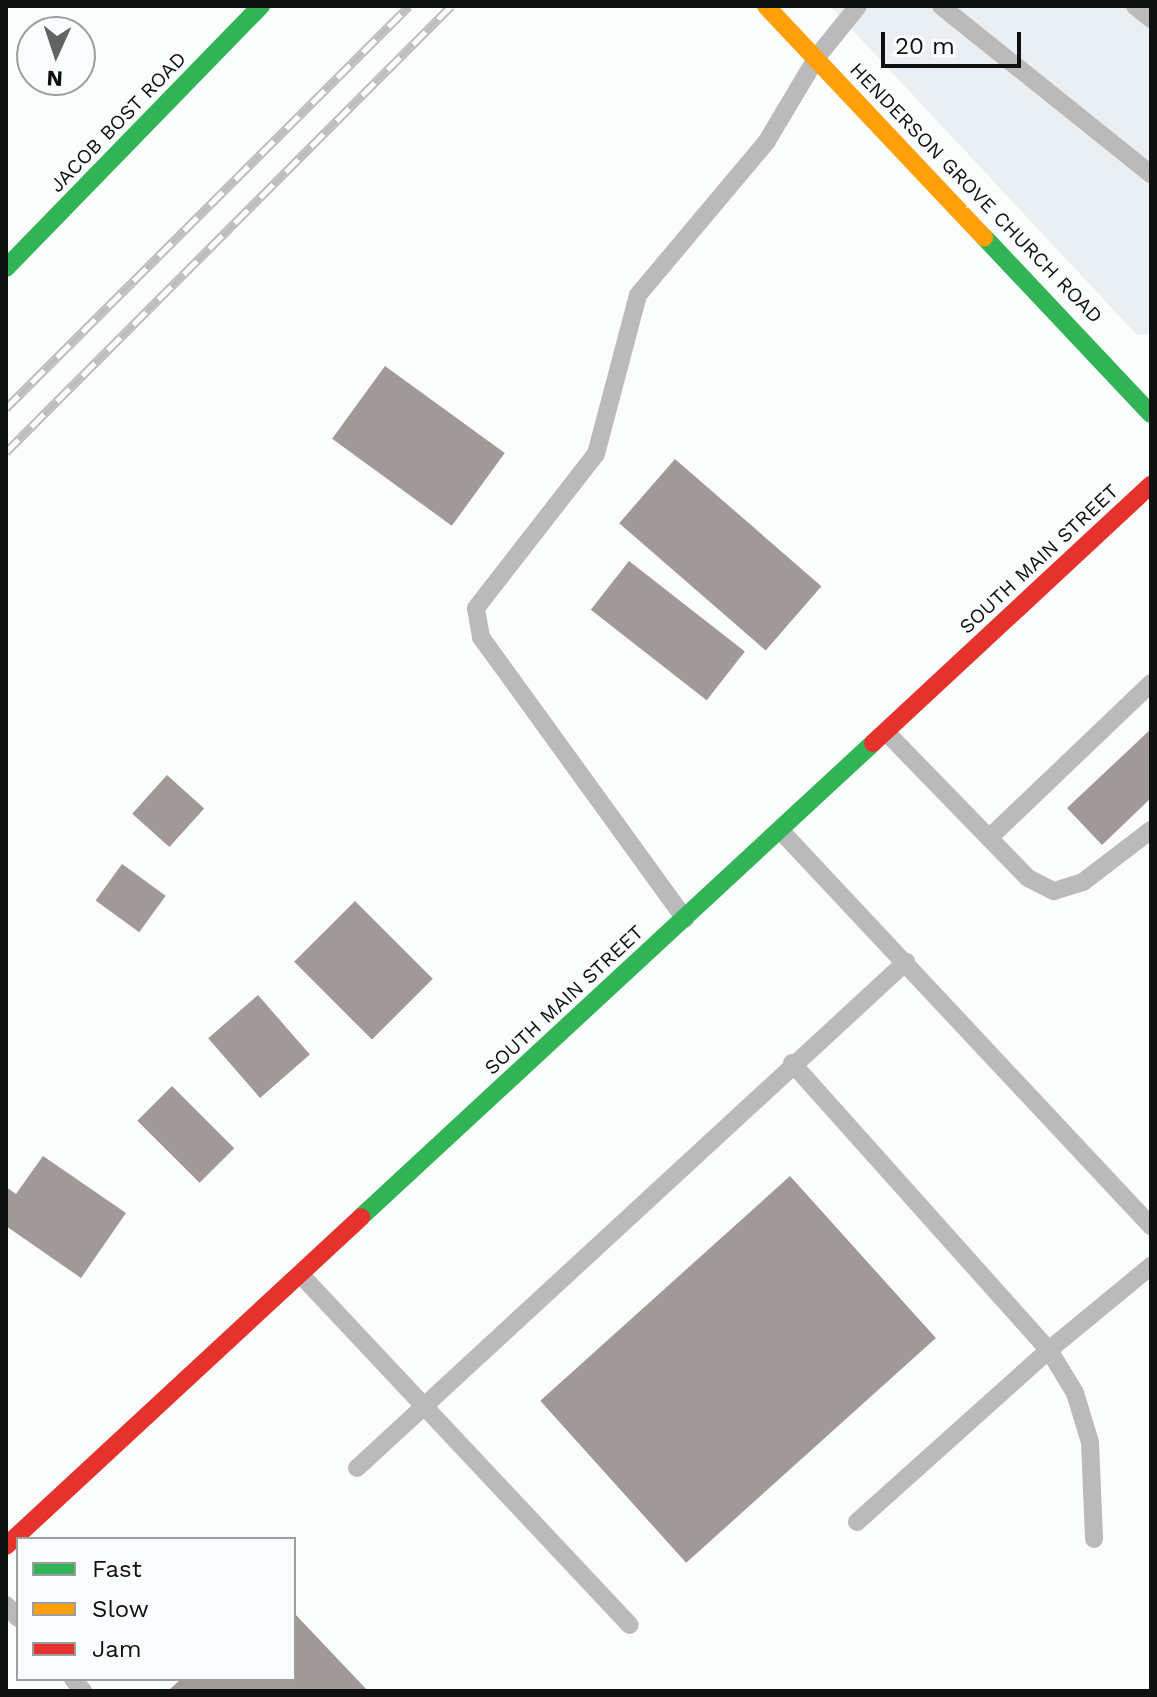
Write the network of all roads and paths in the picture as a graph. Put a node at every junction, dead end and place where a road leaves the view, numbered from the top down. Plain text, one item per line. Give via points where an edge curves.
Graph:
1 (261, 6) edge
2 (766, 6) edge
3 (858, 6) edge
4 (941, 6) edge
5 (1135, 6) edge
6 (1151, 19) edge
7 (817, 57) junction
8 (1151, 174) edge
9 (6, 268) edge
10 (1151, 414) edge
11 (1151, 485) edge
12 (1151, 683) edge
13 (886, 732) junction
14 (780, 830) junction
15 (1151, 830) edge
16 (989, 838) junction
17 (685, 919) junction
18 (906, 962) junction
19 (792, 1063) junction
20 (1151, 1226) edge
21 (1151, 1266) edge
22 (301, 1275) junction
23 (1049, 1350) junction
24 (424, 1406) junction
25 (357, 1468) dead end
26 (857, 1522) dead end
27 (1094, 1539) dead end
28 (6, 1546) edge
29 (630, 1625) dead end

1 - 9 main road, JACOB BOST ROAD
2 - 7 main road, HENDERSON GROVE CHURCH ROAD
3 - 7 lane
4 - 8 lane
5 - 6 lane
7 - 10 main road, HENDERSON GROVE CHURCH ROAD
7 - 17 lane via 767,141 638,295 596,454 476,608 481,637
11 - 13 main road, SOUTH MAIN STREET
12 - 16 lane
13 - 14 main road, SOUTH MAIN STREET
13 - 16 lane
14 - 17 main road, SOUTH MAIN STREET
14 - 18 lane
15 - 16 lane via 1083,882 1054,891 1028,878
17 - 22 main road, SOUTH MAIN STREET
18 - 19 lane
18 - 20 lane
19 - 23 lane
19 - 24 lane
21 - 23 lane
22 - 24 lane
22 - 28 main road, SOUTH MAIN STREET
23 - 26 lane
23 - 27 lane via 1075,1393 1090,1442
24 - 25 lane
24 - 29 lane

